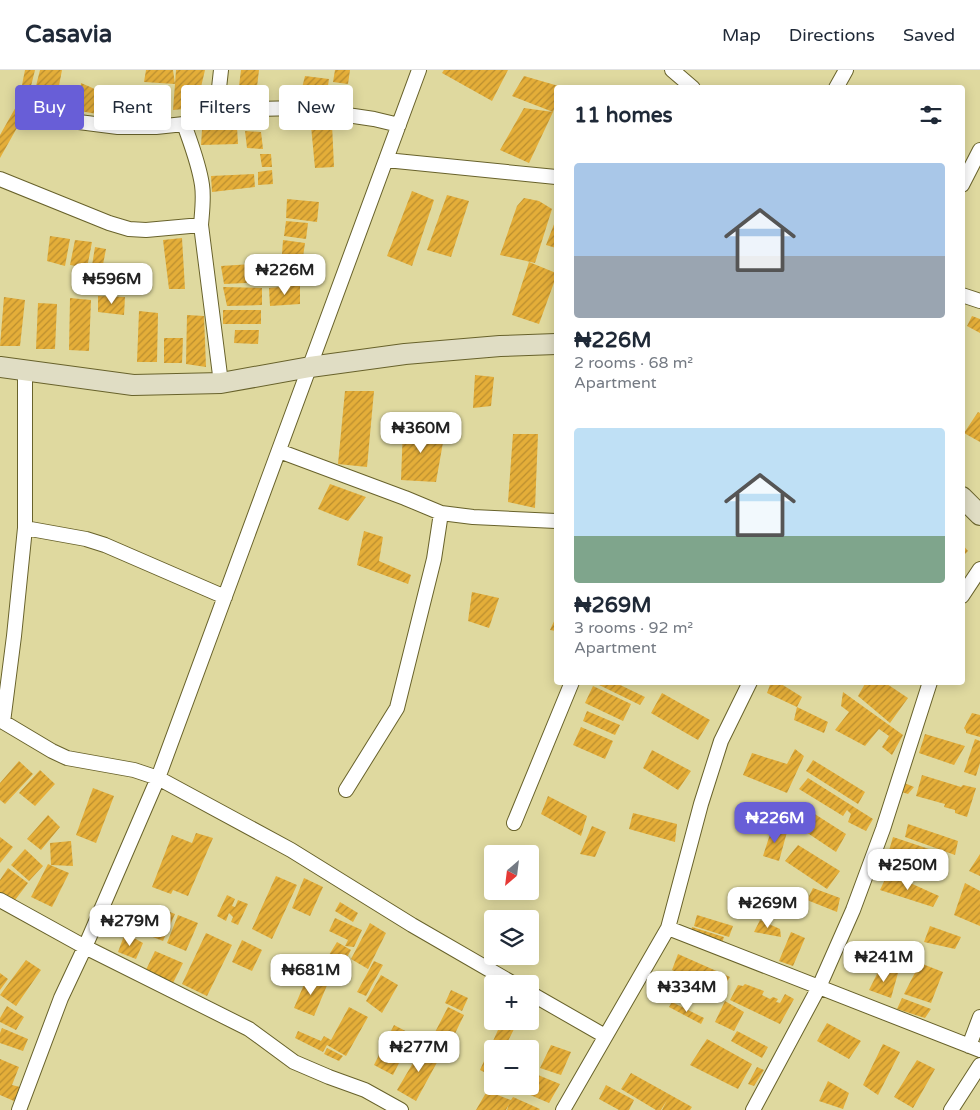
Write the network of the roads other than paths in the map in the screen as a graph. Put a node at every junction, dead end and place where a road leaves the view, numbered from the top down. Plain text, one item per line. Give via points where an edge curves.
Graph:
1 (221, 70) edge
2 (419, 70) edge
3 (672, 70) edge
4 (846, 70) edge
5 (219, 85) edge
6 (690, 85) edge
7 (838, 85) edge
8 (269, 108) edge
9 (84, 122) edge
10 (181, 124) edge
11 (399, 125) junction
12 (186, 130) edge
13 (980, 150) edge
14 (386, 160) junction
15 (554, 177) edge
16 (0, 179) edge
17 (965, 179) edge
18 (201, 225) junction
19 (965, 296) edge
20 (980, 302) edge
21 (554, 344) edge
22 (0, 367) edge
23 (310, 367) junction
24 (25, 370) junction
25 (221, 383) junction
26 (279, 451) junction
27 (965, 500) edge
28 (441, 513) junction
29 (980, 515) edge
30 (554, 521) edge
31 (24, 528) junction
32 (980, 569) edge
33 (965, 592) edge
34 (224, 597) junction
35 (571, 685) edge
36 (749, 685) edge
37 (929, 685) edge
38 (2, 721) edge
39 (158, 778) junction
40 (346, 790) dead end
41 (514, 823) dead end
42 (2, 905) edge
43 (668, 928) junction
44 (85, 947) junction
45 (498, 975) edge
46 (819, 987) junction
47 (539, 998) edge
48 (980, 1017) edge
49 (605, 1036) junction
50 (975, 1048) edge
51 (980, 1065) edge
52 (20, 1110) edge
53 (401, 1110) edge
54 (563, 1110) edge
55 (753, 1110) edge
56 (951, 1110) edge

1 - 5 street
2 - 11 street
3 - 6 street
4 - 7 street
8 - 11 street via 300,108
9 - 10 street via 118,127
11 - 14 street
12 - 18 street via 203,187
13 - 17 street
14 - 15 street
14 - 23 street
16 - 18 street via 129,230
18 - 25 street
19 - 20 street
21 - 23 street via 405,354
22 - 24 street
23 - 25 street
23 - 26 street
24 - 25 street via 133,385
24 - 31 street
26 - 28 street
26 - 34 street
27 - 29 street
28 - 30 street
28 - 40 street via 434,559 396,708
31 - 34 street via 105,545
31 - 38 street
32 - 33 street
34 - 39 street
35 - 41 street
36 - 43 street via 718,750
37 - 46 street via 883,829 853,910
38 - 39 street via 68,758 134,770
39 - 44 street
39 - 45 street via 291,850
42 - 44 street
43 - 46 street
43 - 49 street
44 - 52 street via 61,998
44 - 53 street via 249,1029 294,1062 365,1090
46 - 50 street
46 - 55 street
47 - 49 street
48 - 50 street
49 - 54 street
51 - 56 street

